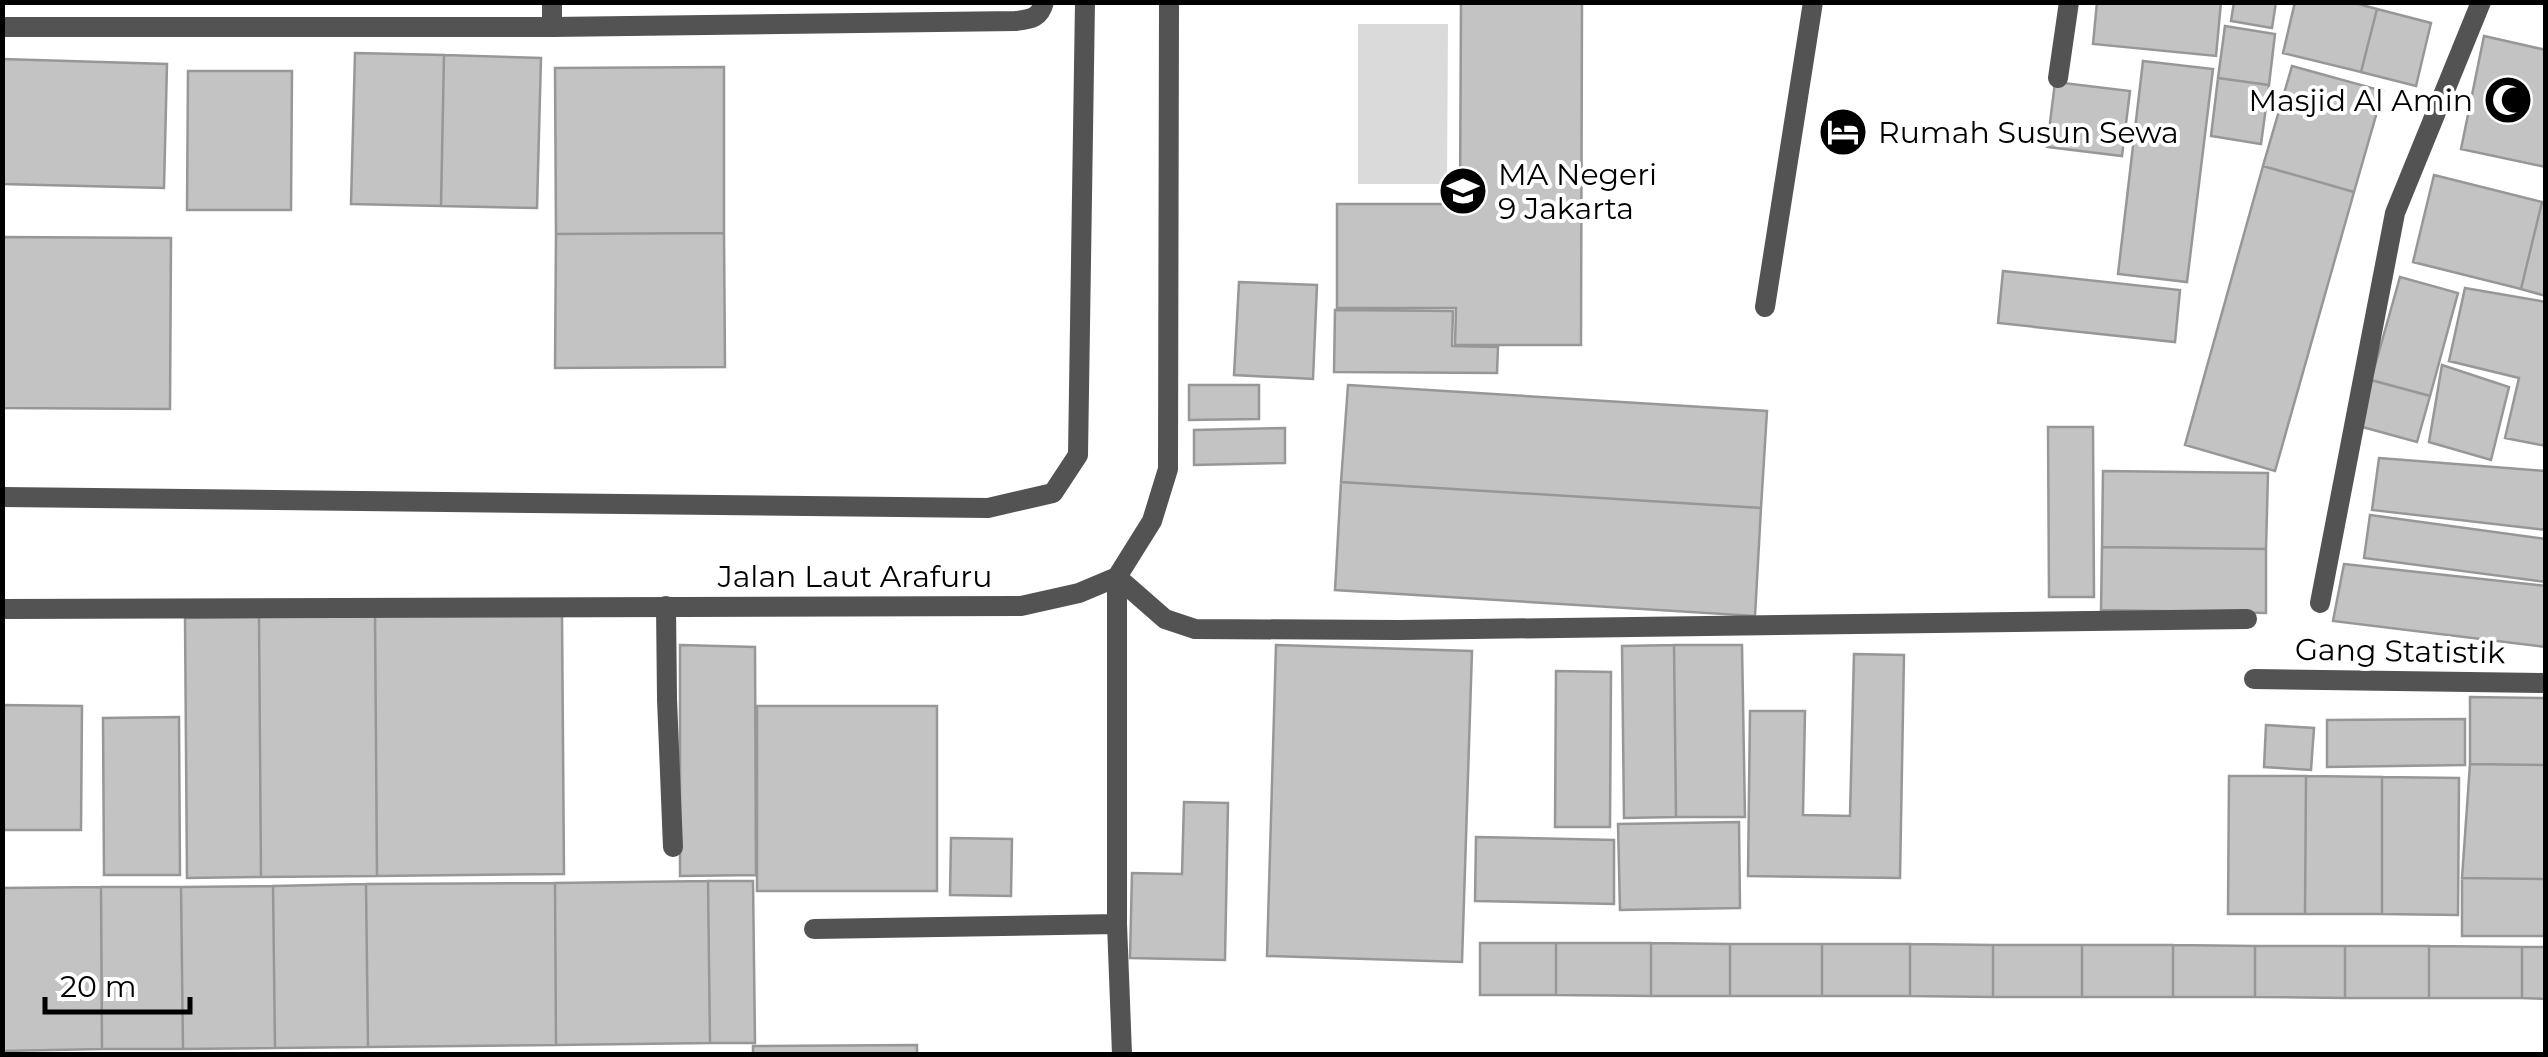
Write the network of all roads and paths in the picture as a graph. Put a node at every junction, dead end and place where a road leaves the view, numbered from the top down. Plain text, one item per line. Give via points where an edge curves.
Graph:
1 (140, 2) edge
2 (552, 2) edge
3 (1085, 2) edge
4 (1169, 2) edge
5 (1813, 2) edge
6 (2069, 2) edge
7 (2481, 2) edge
8 (1038, 11) edge
9 (140, 26) junction
10 (552, 26) junction
11 (2, 27) edge
12 (2058, 78) dead end
13 (1765, 307) dead end
14 (2, 496) edge
15 (1117, 577) junction
16 (2320, 603) dead end
17 (666, 606) junction
18 (2, 609) edge
19 (2248, 619) dead end
20 (2254, 680) dead end
21 (2546, 683) edge
22 (674, 846) dead end
23 (1118, 924) junction
24 (814, 929) dead end
25 (1122, 1054) edge

1 - 9 street
2 - 10 street
3 - 14 street via 1078,456 1053,493 988,508
4 - 15 street via 1168,469 1152,521
5 - 13 street
6 - 12 street
7 - 16 street via 2395,213
8 - 10 street
9 - 10 street
9 - 11 street
15 - 17 street, Jalan Laut Arafuru via 1080,594 1021,606
15 - 19 street via 1165,618 1196,629
15 - 23 street
17 - 18 street, Jalan Laut Arafuru
17 - 22 street
20 - 21 street, Gang Statistik
23 - 24 street
23 - 25 street

